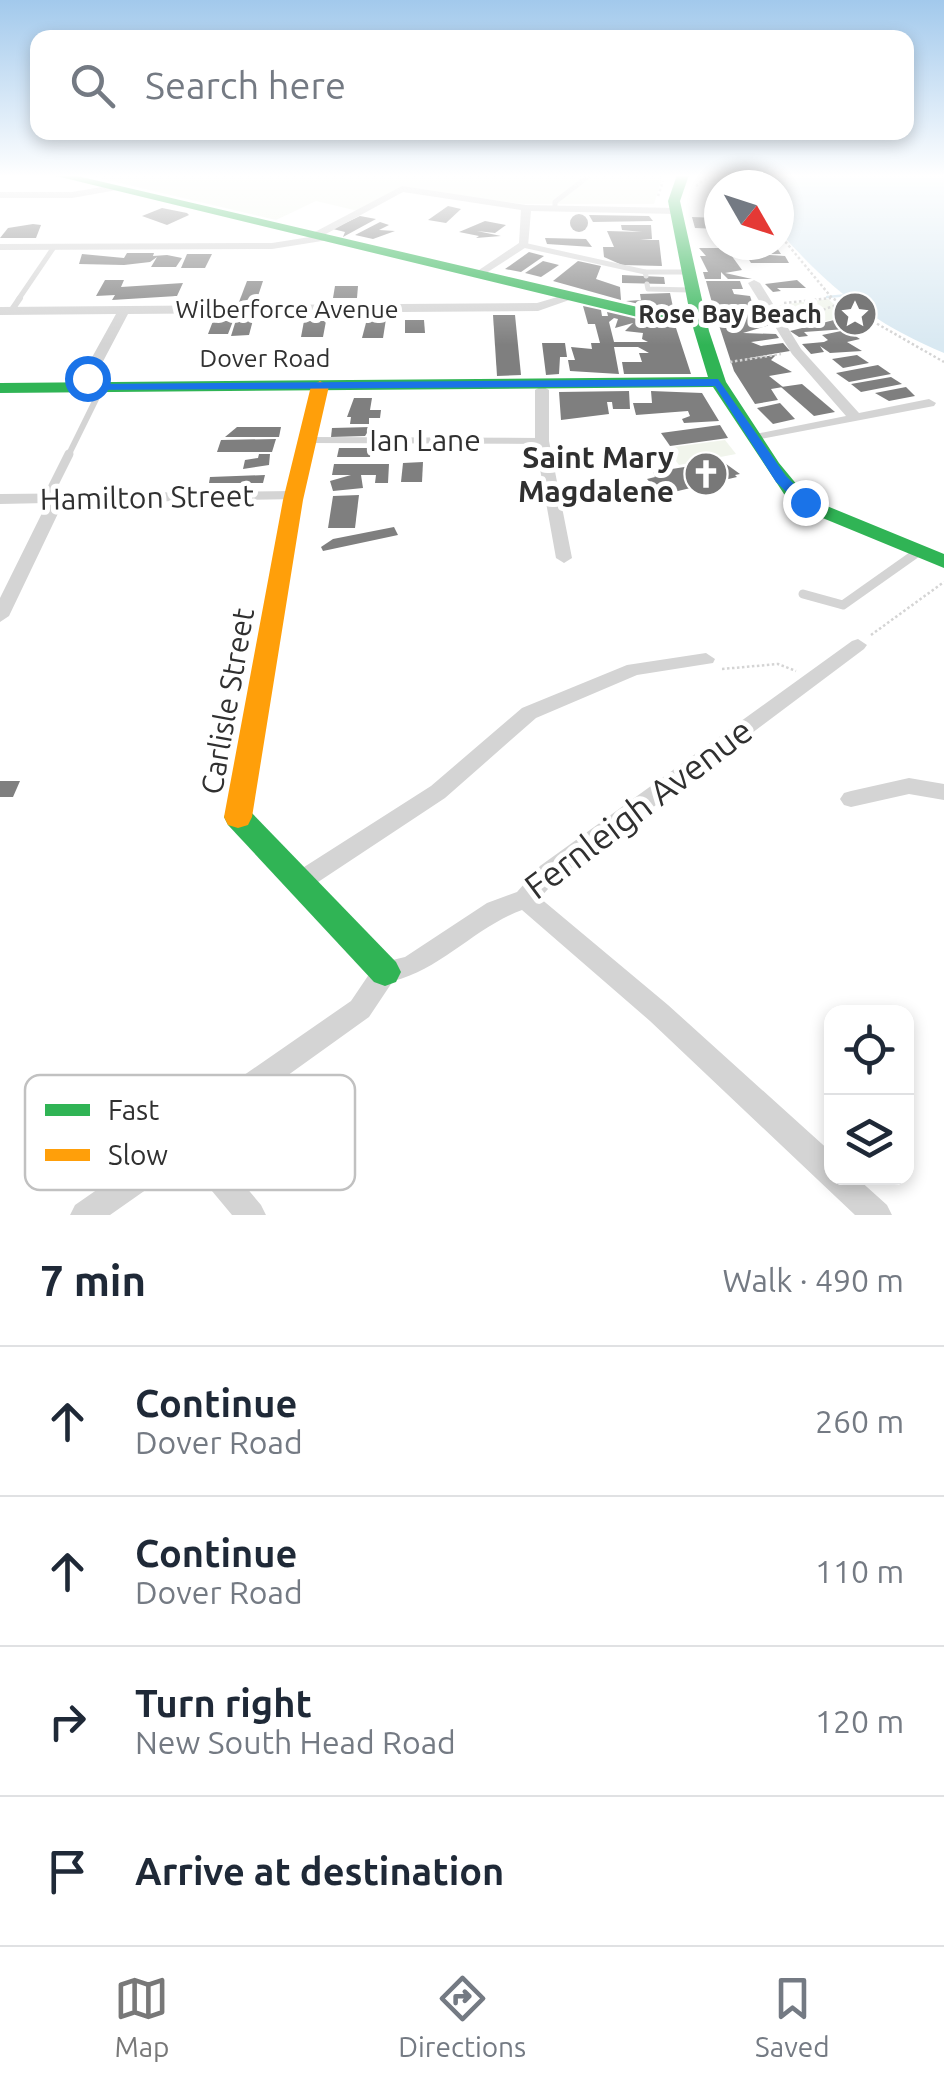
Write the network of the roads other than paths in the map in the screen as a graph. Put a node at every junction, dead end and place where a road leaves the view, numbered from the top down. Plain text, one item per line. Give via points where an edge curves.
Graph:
1 (298, 232) edge
2 (329, 232) edge
3 (524, 232) edge
4 (671, 232) edge
5 (320, 237) junction
6 (54, 246) junction
7 (523, 246) junction
8 (0, 247) edge
9 (480, 274) junction
10 (659, 280) junction
11 (754, 284) dead end
12 (572, 296) junction
13 (124, 310) junction
14 (6, 311) edge
15 (698, 320) junction
16 (724, 372) junction
17 (320, 386) junction
18 (541, 386) junction
19 (0, 388) edge
20 (92, 388) junction
21 (929, 402) dead end
22 (853, 415) junction
23 (754, 438) junction
24 (308, 440) junction
25 (542, 440) junction
26 (294, 496) junction
27 (0, 498) edge
28 (52, 498) junction
29 (918, 552) junction
30 (564, 558) dead end
31 (944, 562) edge
32 (803, 594) dead end
33 (0, 616) edge
34 (858, 645) road end
35 (706, 659) road end
36 (944, 792) edge
37 (851, 800) dead end
38 (298, 882) junction
39 (525, 898) junction
40 (385, 972) junction
41 (266, 1075) edge
42 (824, 1166) edge
43 (845, 1185) edge
44 (121, 1190) edge
45 (230, 1190) edge
46 (85, 1215) edge
47 (251, 1215) edge
48 (877, 1215) edge

1 - 5 street
2 - 5 street
3 - 7 street
4 - 10 street
5 - 6 street via 272,246
5 - 9 street
6 - 8 street
6 - 14 lane
7 - 9 street
7 - 10 lane via 608,259
9 - 12 street
10 - 15 street
11 - 22 street via 796,351
12 - 13 street, Wilberforce Avenue via 538,307
12 - 15 street
13 - 14 street, Wilberforce Avenue
13 - 20 street
15 - 16 street
16 - 18 street, Dover Road
16 - 23 street
17 - 18 street, Dover Road
17 - 20 street, Dover Road
17 - 24 street, Carlisle Street
18 - 25 street
19 - 20 street, Dover Road
20 - 28 lane
21 - 22 street
22 - 23 street
23 - 29 street via 805,502
24 - 25 lane, Ian Lane
24 - 26 street, Carlisle Street
25 - 30 street
26 - 28 street, Hamilton Street
26 - 38 street, Carlisle Street via 238,816
27 - 28 street, Hamilton Street
28 - 33 street
29 - 31 street
29 - 32 lane via 843,605
34 - 39 street, Fernleigh Avenue via 548,874
35 - 38 street via 634,668 529,713 438,792
36 - 37 street via 909,786
38 - 40 street, Carlisle Street
39 - 40 street, Fernleigh Avenue via 495,910 411,966
39 - 42 street
40 - 41 street via 360,1009
43 - 48 street
44 - 46 street
45 - 47 street

